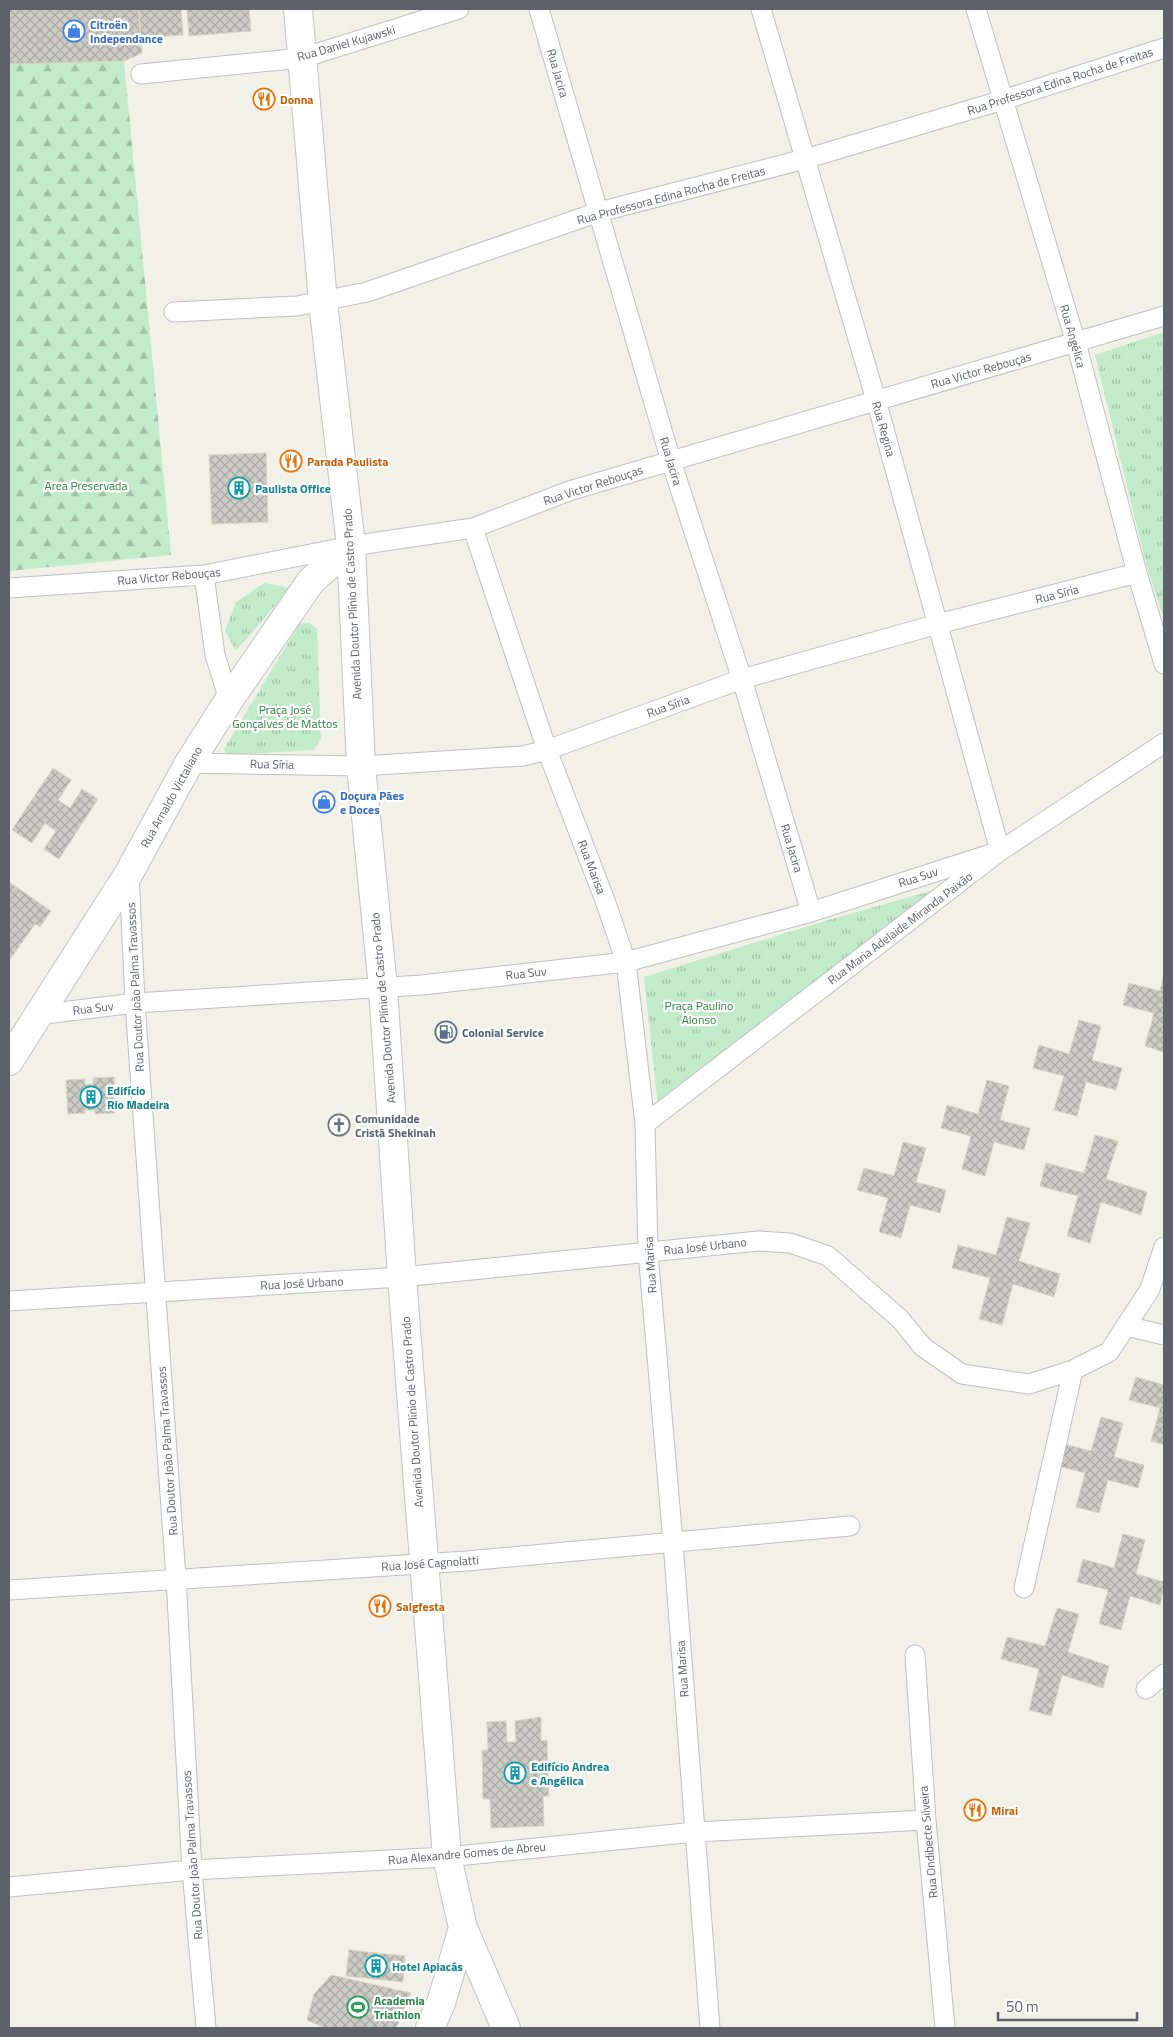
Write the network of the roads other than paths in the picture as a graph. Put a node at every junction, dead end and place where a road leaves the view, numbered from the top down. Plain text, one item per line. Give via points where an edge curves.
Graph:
1 (298, 9) edge
2 (459, 9) edge
3 (539, 9) edge
4 (761, 9) edge
5 (976, 9) edge
6 (1164, 48) edge
7 (302, 58) junction
8 (141, 74) dead end
9 (1003, 100) junction
10 (805, 159) junction
11 (599, 212) junction
12 (323, 302) junction
13 (174, 312) dead end
14 (1164, 316) edge
15 (1076, 343) junction
16 (876, 400) junction
17 (671, 461) junction
18 (473, 528) junction
19 (350, 546) junction
20 (1137, 573) junction
21 (204, 576) junction
22 (9, 588) edge
23 (938, 624) junction
24 (1164, 664) edge
25 (742, 679) junction
26 (229, 700) junction
27 (1164, 743) edge
28 (547, 750) junction
29 (189, 762) junction
30 (361, 766) junction
31 (1000, 851) junction
32 (129, 873) junction
33 (811, 912) junction
34 (626, 962) junction
35 (383, 988) junction
36 (135, 1004) junction
37 (37, 1015) junction
38 (9, 1061) edge
39 (645, 1124) junction
40 (1164, 1247) edge
41 (648, 1252) junction
42 (402, 1277) junction
43 (156, 1291) junction
44 (9, 1301) edge
45 (1126, 1326) junction
46 (1164, 1335) edge
47 (1074, 1370) junction
48 (850, 1526) dead end
49 (673, 1542) junction
50 (424, 1564) junction
51 (176, 1578) junction
52 (1024, 1588) dead end
53 (9, 1590) edge
54 (914, 1655) dead end
55 (1164, 1674) edge
56 (1146, 1689) dead end
57 (926, 1820) junction
58 (695, 1832) junction
59 (447, 1857) junction
60 (192, 1870) junction
61 (9, 1887) edge
62 (462, 1928) junction
63 (206, 2028) edge
64 (430, 2028) edge
65 (506, 2028) edge
66 (710, 2028) edge
67 (945, 2028) edge

1 - 7 street, Avenida Doutor Plínio de Castro Prado
2 - 7 street, Rua Daniel Kujawski
3 - 11 street, Rua Jacira
4 - 10 street, Rua Regina
5 - 9 street, Rua Angélica
6 - 9 street, Rua Professora Edina Rocha de Freitas
7 - 8 street, Rua Daniel Kujawski
7 - 12 street, Avenida Doutor Plínio de Castro Prado
9 - 10 street, Rua Professora Edina Rocha de Freitas
9 - 15 street, Rua Angélica
10 - 11 street, Rua Professora Edina Rocha de Freitas
10 - 16 street, Rua Regina
11 - 12 street, Rua Professora Edina Rocha de Freitas via 367,292
11 - 17 street, Rua Jacira
12 - 13 street, Rua Professora Edina Rocha de Freitas
12 - 19 street, Avenida Doutor Plínio de Castro Prado
14 - 15 street, Rua Victor Rebouças
15 - 16 street, Rua Victor Rebouças
15 - 20 street, Rua Angélica
16 - 17 street, Rua Victor Rebouças
16 - 23 street, Rua Regina
17 - 18 street, Rua Victor Rebouças via 569,491
17 - 25 street, Rua Jacira
18 - 19 street, Rua Victor Rebouças
18 - 28 street, Rua Marisa
19 - 21 street, Rua Victor Rebouças
19 - 26 street, Rua Arnaldo Victaliano via 312,581
19 - 30 street, Avenida Doutor Plínio de Castro Prado
20 - 23 street, Rua Síria
20 - 24 street, Rua Angélica
21 - 22 street, Rua Victor Rebouças
21 - 26 street via 214,655
23 - 25 street, Rua Síria
23 - 31 street, Rua Regina
25 - 28 street, Rua Síria
25 - 33 street, Rua Jacira
26 - 29 street, Rua Arnaldo Victaliano
27 - 31 street, Rua Maria Adelaide Miranda Paixão
28 - 30 street, Rua Síria via 524,756
28 - 34 street, Rua Marisa
29 - 30 street, Rua Síria
29 - 32 street, Rua Arnaldo Victaliano
30 - 35 street, Avenida Doutor Plínio de Castro Prado
31 - 33 street, Rua Suv
31 - 39 street, Rua Maria Adelaide Miranda Paixão
32 - 36 street, Rua Doutor João Palma Travassos
32 - 37 street, Rua Arnaldo Victaliano
33 - 34 street, Rua Suv
34 - 35 street, Rua Suv
34 - 39 street, Rua Marisa
35 - 36 street, Rua Suv
35 - 42 street, Avenida Doutor Plínio de Castro Prado
36 - 37 street, Rua Suv
36 - 43 street, Rua Doutor João Palma Travassos
37 - 38 street, Rua Arnaldo Victaliano
39 - 41 street, Rua Marisa
40 - 45 street, Rua José Urbano via 1150,1289
41 - 42 street, Rua José Urbano
41 - 47 street, Rua José Urbano via 758,1241 790,1243 828,1256 900,1319 923,1347 962,1374 1028,1384
41 - 49 street, Rua Marisa
42 - 43 street, Rua José Urbano
42 - 50 street, Avenida Doutor Plínio de Castro Prado
43 - 44 street, Rua José Urbano
43 - 51 street, Rua Doutor João Palma Travassos
45 - 46 street
45 - 47 street, Rua José Urbano via 1109,1352
47 - 52 street
48 - 49 street, Rua José Cagnolatti
49 - 50 street, Rua José Cagnolatti
49 - 58 street, Rua Marisa
50 - 51 street, Rua José Cagnolatti
50 - 59 street, Avenida Doutor Plínio de Castro Prado
51 - 53 street, Rua José Cagnolatti
51 - 60 street, Rua Doutor João Palma Travassos
54 - 57 street, Rua Ondibecte Silveira
55 - 56 street
57 - 58 street, Rua Alexandre Gomes de Abreu
57 - 67 street, Rua Ondibecte Silveira
58 - 59 street, Rua Alexandre Gomes de Abreu
58 - 66 street, Rua Marisa
59 - 60 street, Rua Alexandre Gomes de Abreu
59 - 62 street, Avenida Doutor Plínio de Castro Prado
60 - 61 street, Rua Alexandre Gomes de Abreu
60 - 63 street, Rua Doutor João Palma Travassos
62 - 64 street via 441,2003
62 - 65 street, Avenida Doutor Plínio de Castro Prado

